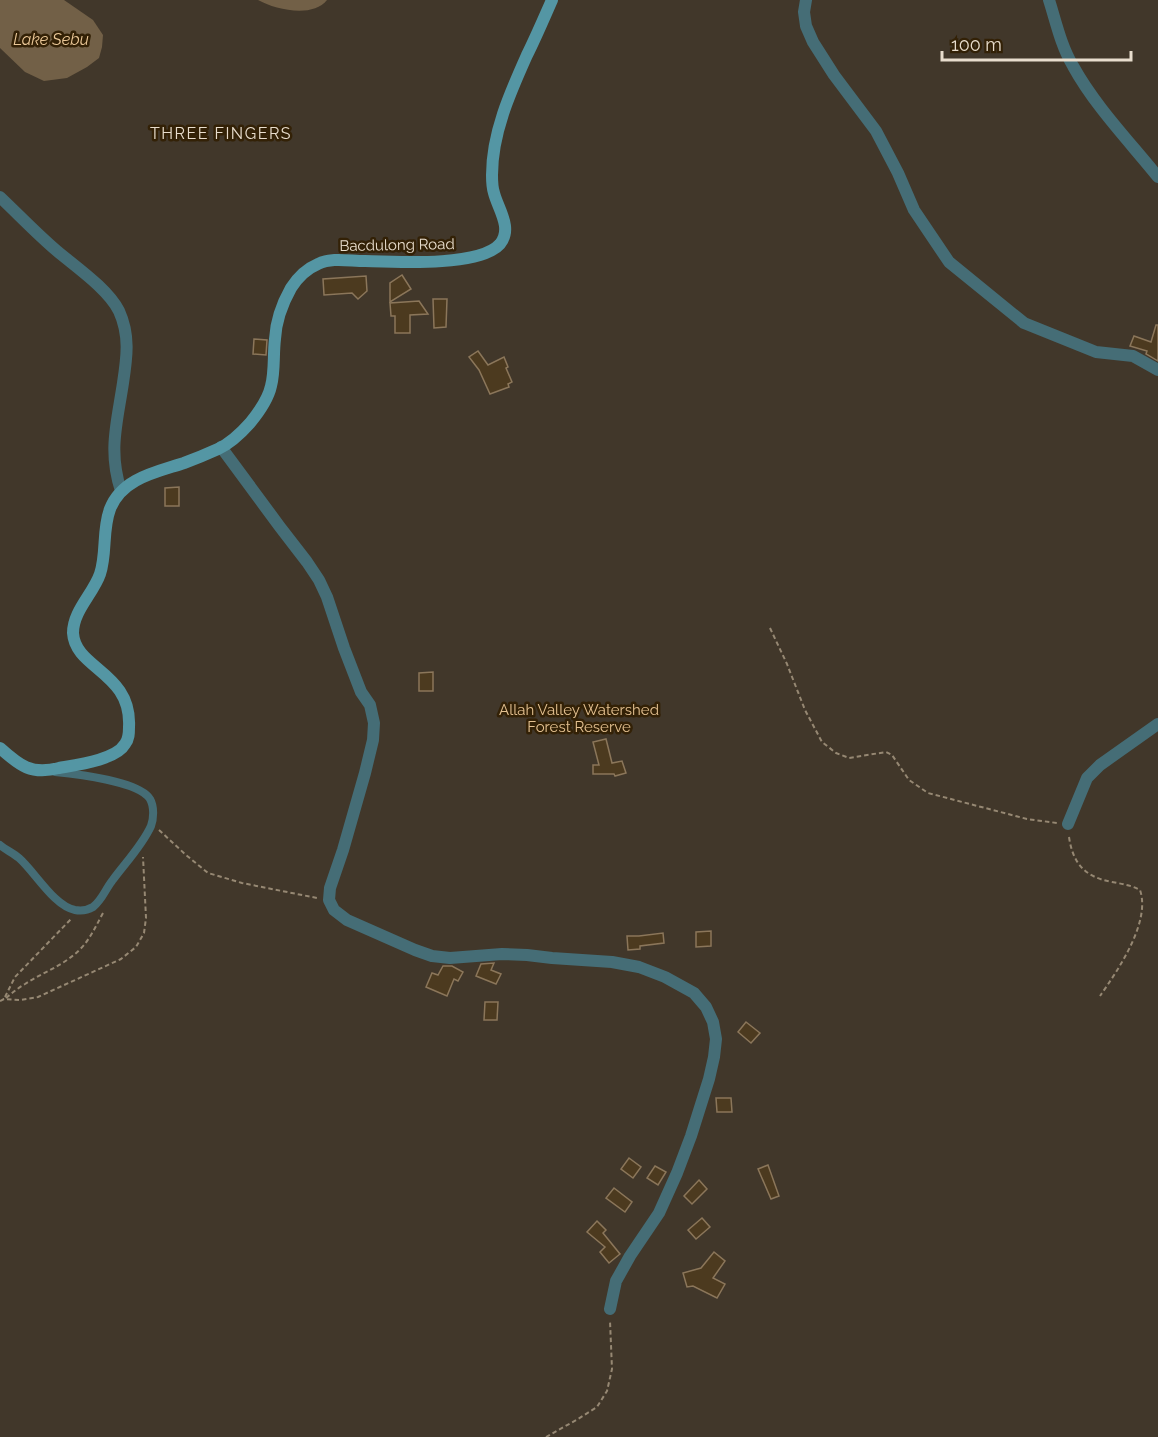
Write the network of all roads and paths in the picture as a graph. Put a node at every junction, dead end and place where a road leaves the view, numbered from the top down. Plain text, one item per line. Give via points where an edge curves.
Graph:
1 (552, 0) edge
2 (806, 0) edge
3 (1049, 0) edge
4 (1158, 177) edge
5 (0, 197) edge
6 (1158, 370) edge
7 (221, 447) junction
8 (121, 491) junction
9 (770, 628) dead end
10 (1158, 724) edge
11 (0, 748) edge
12 (48, 771) junction
13 (152, 823) junction
14 (1068, 824) junction
15 (142, 842) junction
16 (0, 845) edge
17 (329, 900) junction
18 (105, 905) dead end
19 (80, 910) junction
20 (1100, 996) dead end
21 (4, 999) junction
22 (0, 1001) edge
23 (610, 1309) joint
24 (546, 1437) edge

1 - 7 street, Bacdulong Road via 496,135 491,180 504,222 501,243 490,252 446,261 338,260 310,267 283,301 274,339 271,388 265,403 249,424
2 - 6 street via 806,26 813,42 876,131 914,210 949,262 1024,323 1096,352 1133,356
3 - 4 street via 1072,64 1091,94
5 - 8 street via 104,291 114,302 126,330 128,346 113,444
7 - 8 street, Bacdulong Road via 139,479
7 - 17 street via 319,580 361,692 370,705 373,740
8 - 12 street via 111,506 106,525 101,571 73,629 80,652 121,690 130,718 129,736 118,752
9 - 14 path via 805,710 822,742 836,753 849,758 886,752 909,780 928,793 1027,819
10 - 14 street via 1087,778
11 - 12 street via 22,766
12 - 13 lane via 112,782 145,793 153,810
13 - 15 lane
13 - 17 path via 208,873
14 - 20 path via 1073,856 1082,869 1095,879 1132,886 1140,890 1143,898 1130,948
15 - 19 lane via 100,901
15 - 21 path via 146,918 136,947 121,959 39,997
16 - 19 lane via 35,874 57,899
17 - 23 street via 347,920 432,956 527,955 639,967 694,993 706,1007 716,1039 710,1079 677,1173 659,1213 616,1281
18 - 21 path via 83,946
19 - 21 path via 15,977
21 - 22 path
23 - 24 path via 612,1369 607,1391 597,1407

